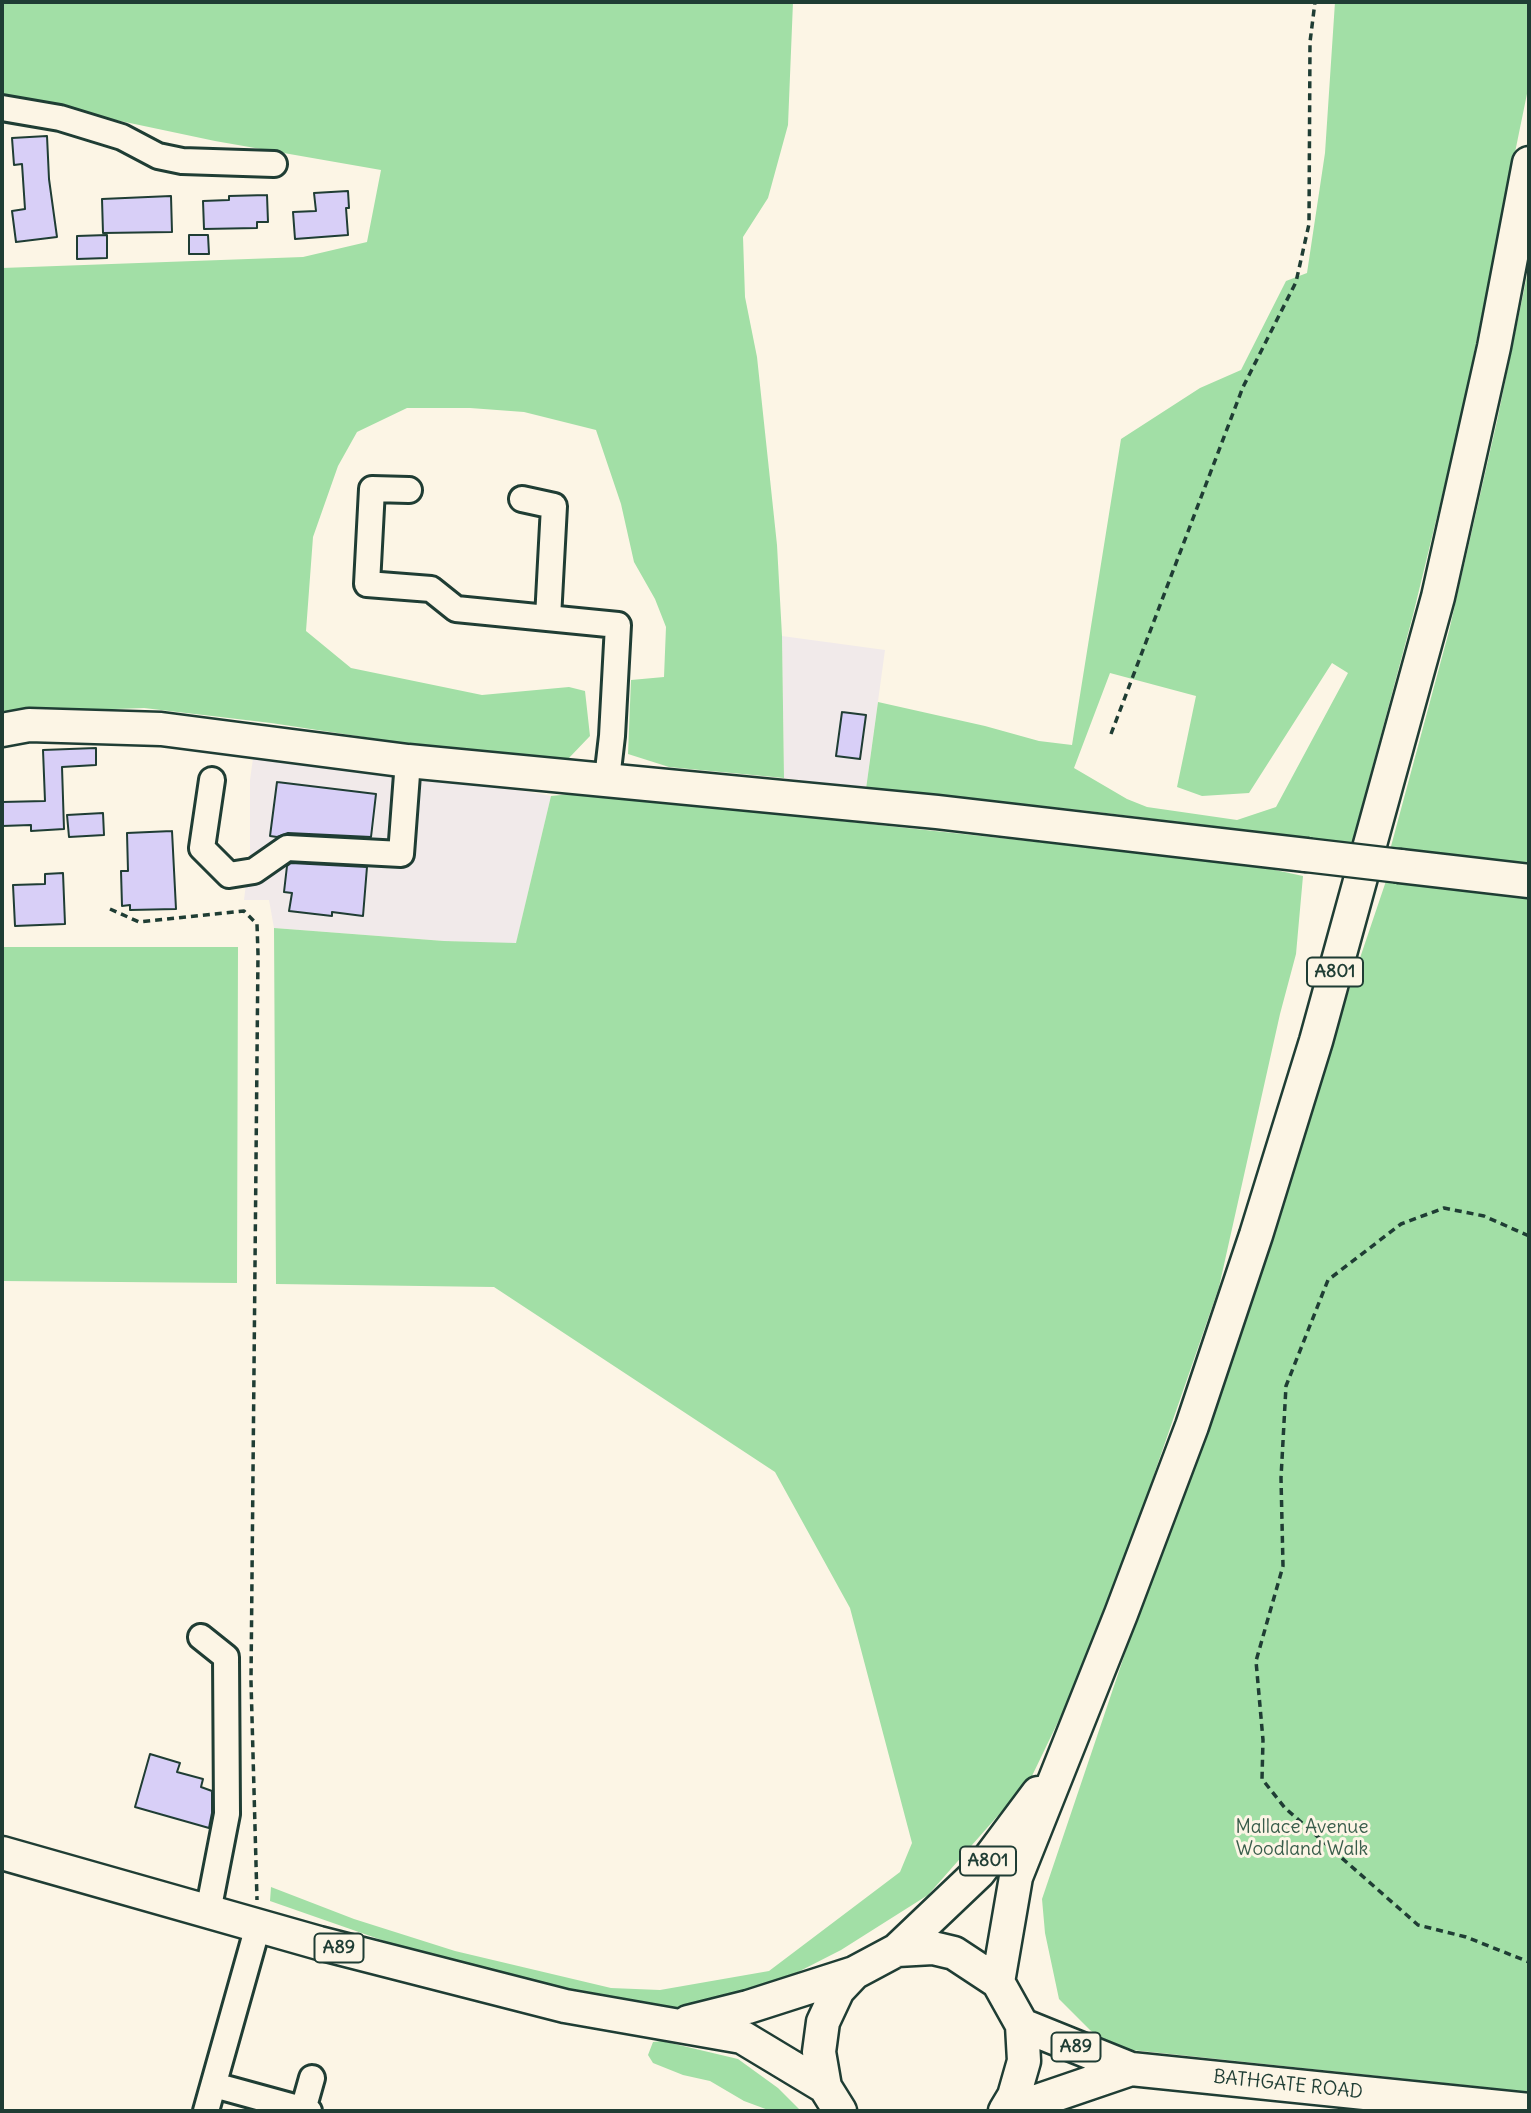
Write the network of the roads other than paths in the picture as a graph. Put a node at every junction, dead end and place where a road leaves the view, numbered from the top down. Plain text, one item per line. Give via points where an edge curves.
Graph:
1 (2, 108) edge
2 (1529, 163) edge
3 (274, 164) dead end
4 (409, 490) dead end
5 (522, 499) dead end
6 (548, 618) junction
7 (2, 730) edge
8 (408, 761) junction
9 (607, 779) junction
10 (212, 780) dead end
11 (1529, 881) edge
12 (201, 1637) dead end
13 (1064, 1758) junction
14 (2, 1853) edge
15 (208, 1912) junction
16 (258, 1926) junction
17 (897, 1950) junction
18 (854, 1973) junction
19 (998, 1982) junction
20 (680, 2024) junction
21 (1022, 2025) junction
22 (1131, 2069) junction
23 (312, 2078) dead end
24 (214, 2085) junction
25 (833, 2099) edge
26 (306, 2110) edge
27 (1529, 2110) edge
28 (206, 2111) edge
29 (1006, 2111) edge

1 - 3 street via 60,118 182,161
2 - 13 main road, A801 via 1494,347 1438,597 1316,1041 1192,1426
4 - 6 street via 372,489 367,584 431,589 456,608
5 - 6 street via 554,506
6 - 9 street via 618,625
7 - 8 main road via 29,725 161,729
8 - 9 main road
8 - 10 street via 401,854 287,848 254,871 229,876 202,848
9 - 11 main road, bridge
12 - 15 street via 226,1657 227,1814
13 - 17 main road, A801 via 979,1872
13 - 19 main road, A801 via 1016,1877
14 - 15 main road, A89
15 - 16 main road, A89
16 - 20 main road, A89 via 565,2006
16 - 24 street
17 - 18 main road, A89
17 - 19 main road, A89 via 933,1948 954,1953
18 - 20 main road, A89
18 - 25 main road, A89 via 838,1990 822,2022 819,2052
19 - 21 main road, A89
20 - 25 main road, A89 via 742,2036
21 - 22 main road, BATHGATE ROAD / A89
21 - 29 main road, A89 via 1024,2061
22 - 27 main road, BATHGATE ROAD / A89
22 - 29 main road, BATHGATE ROAD / A89
23 - 26 street
24 - 26 street
24 - 28 street

